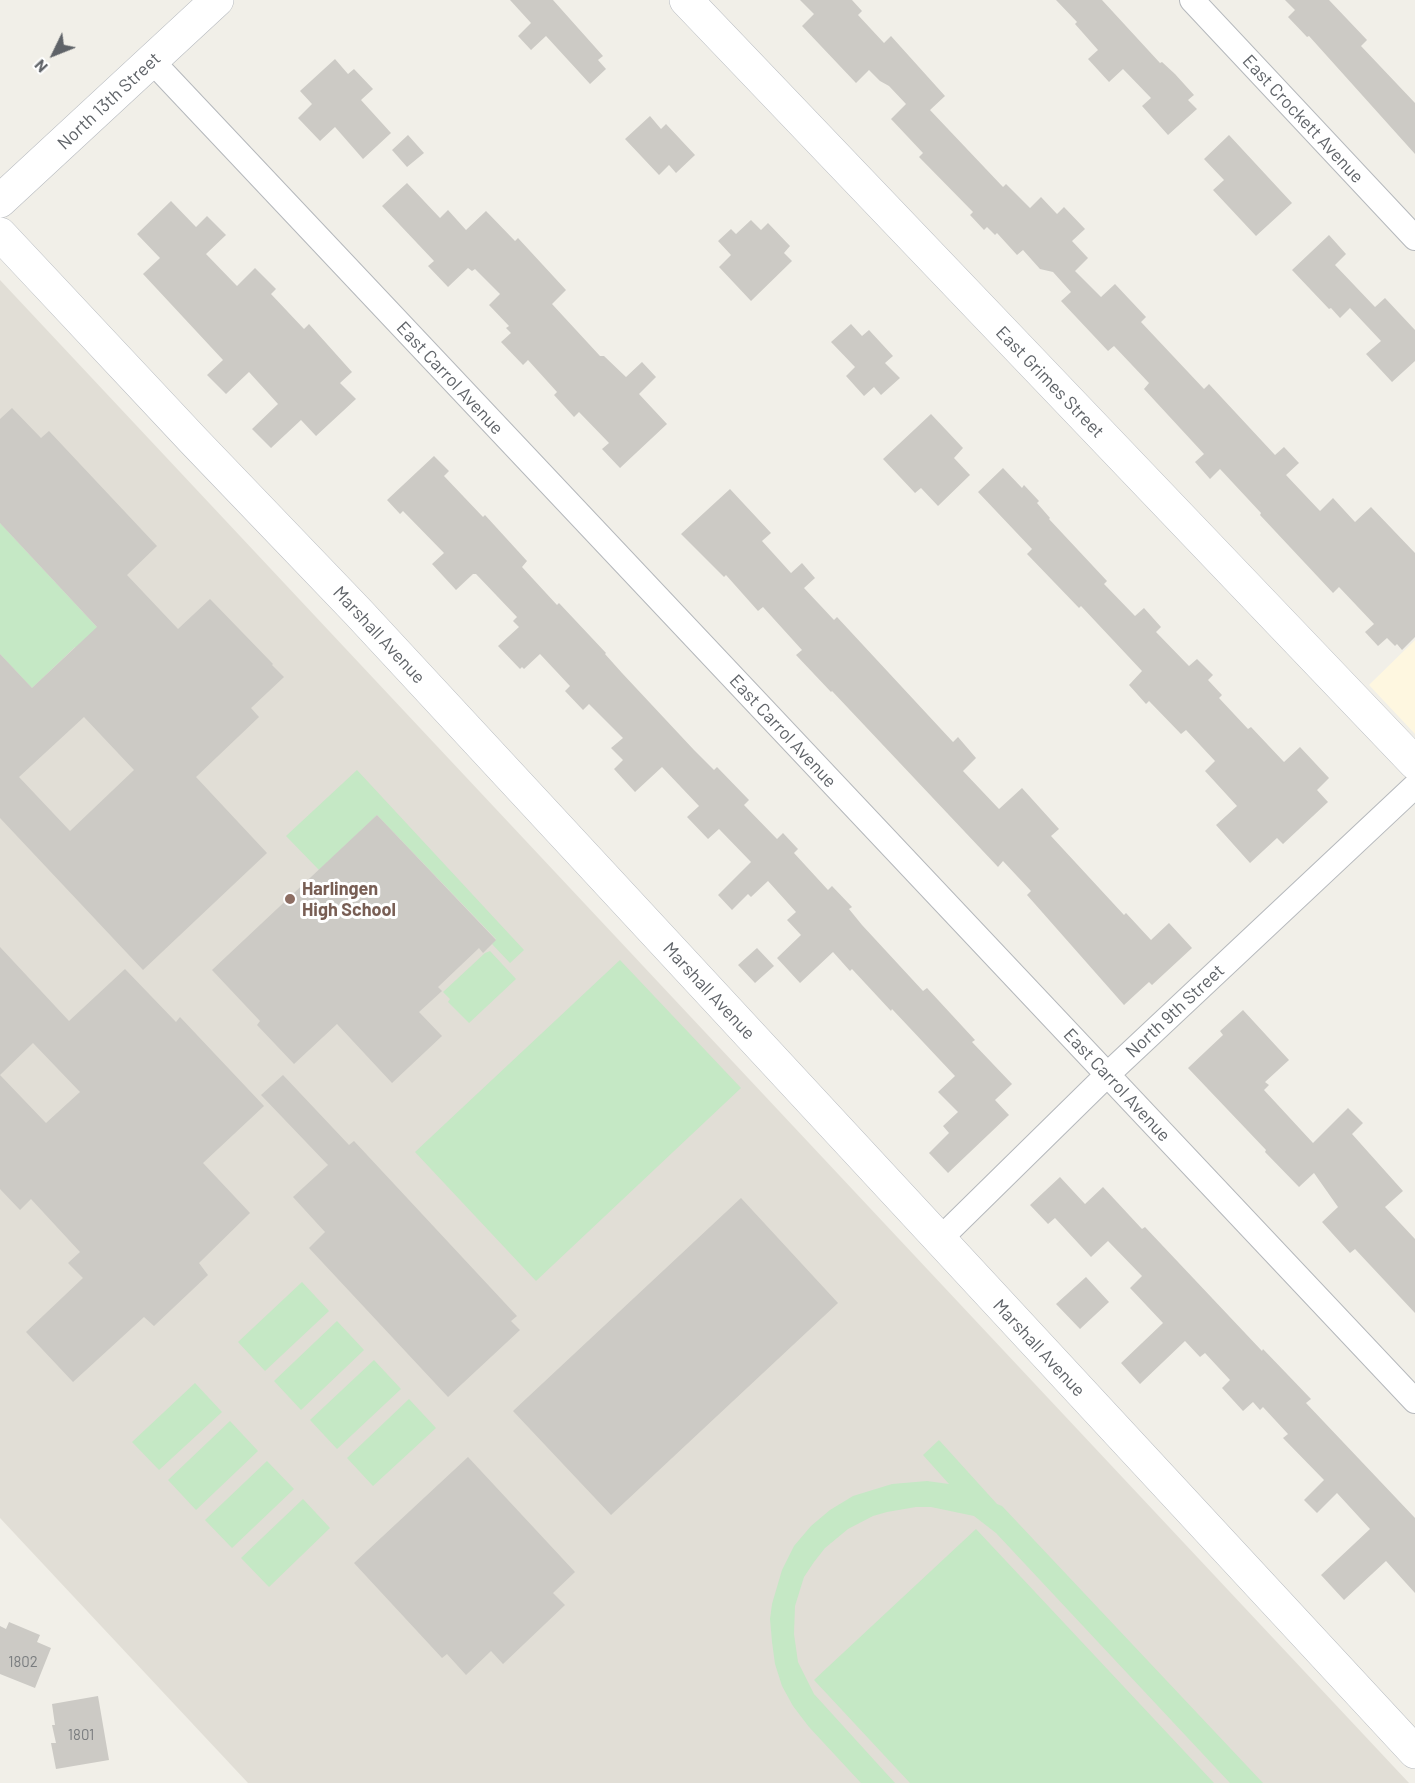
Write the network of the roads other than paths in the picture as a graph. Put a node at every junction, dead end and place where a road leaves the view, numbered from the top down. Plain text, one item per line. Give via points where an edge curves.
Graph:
1 (217, 0) edge
2 (686, 0) edge
3 (1192, 0) edge
4 (152, 61) junction
5 (0, 201) edge
6 (0, 234) edge
7 (1415, 238) edge
8 (1415, 763) edge
9 (1415, 786) edge
10 (1107, 1075) junction
11 (939, 1240) junction
12 (1415, 1401) edge
13 (1415, 1752) edge

1 - 4 street, North 13th Street
2 - 8 street, East Grimes Street
3 - 7 street, East Crockett Avenue
4 - 5 street, North 13th Street
4 - 10 street, East Carrol Avenue
6 - 11 street, Marshall Avenue via 358,612
9 - 10 street, North 9th Street
10 - 11 street, North 9th Street
10 - 12 street, East Carrol Avenue
11 - 13 street, Marshall Avenue

